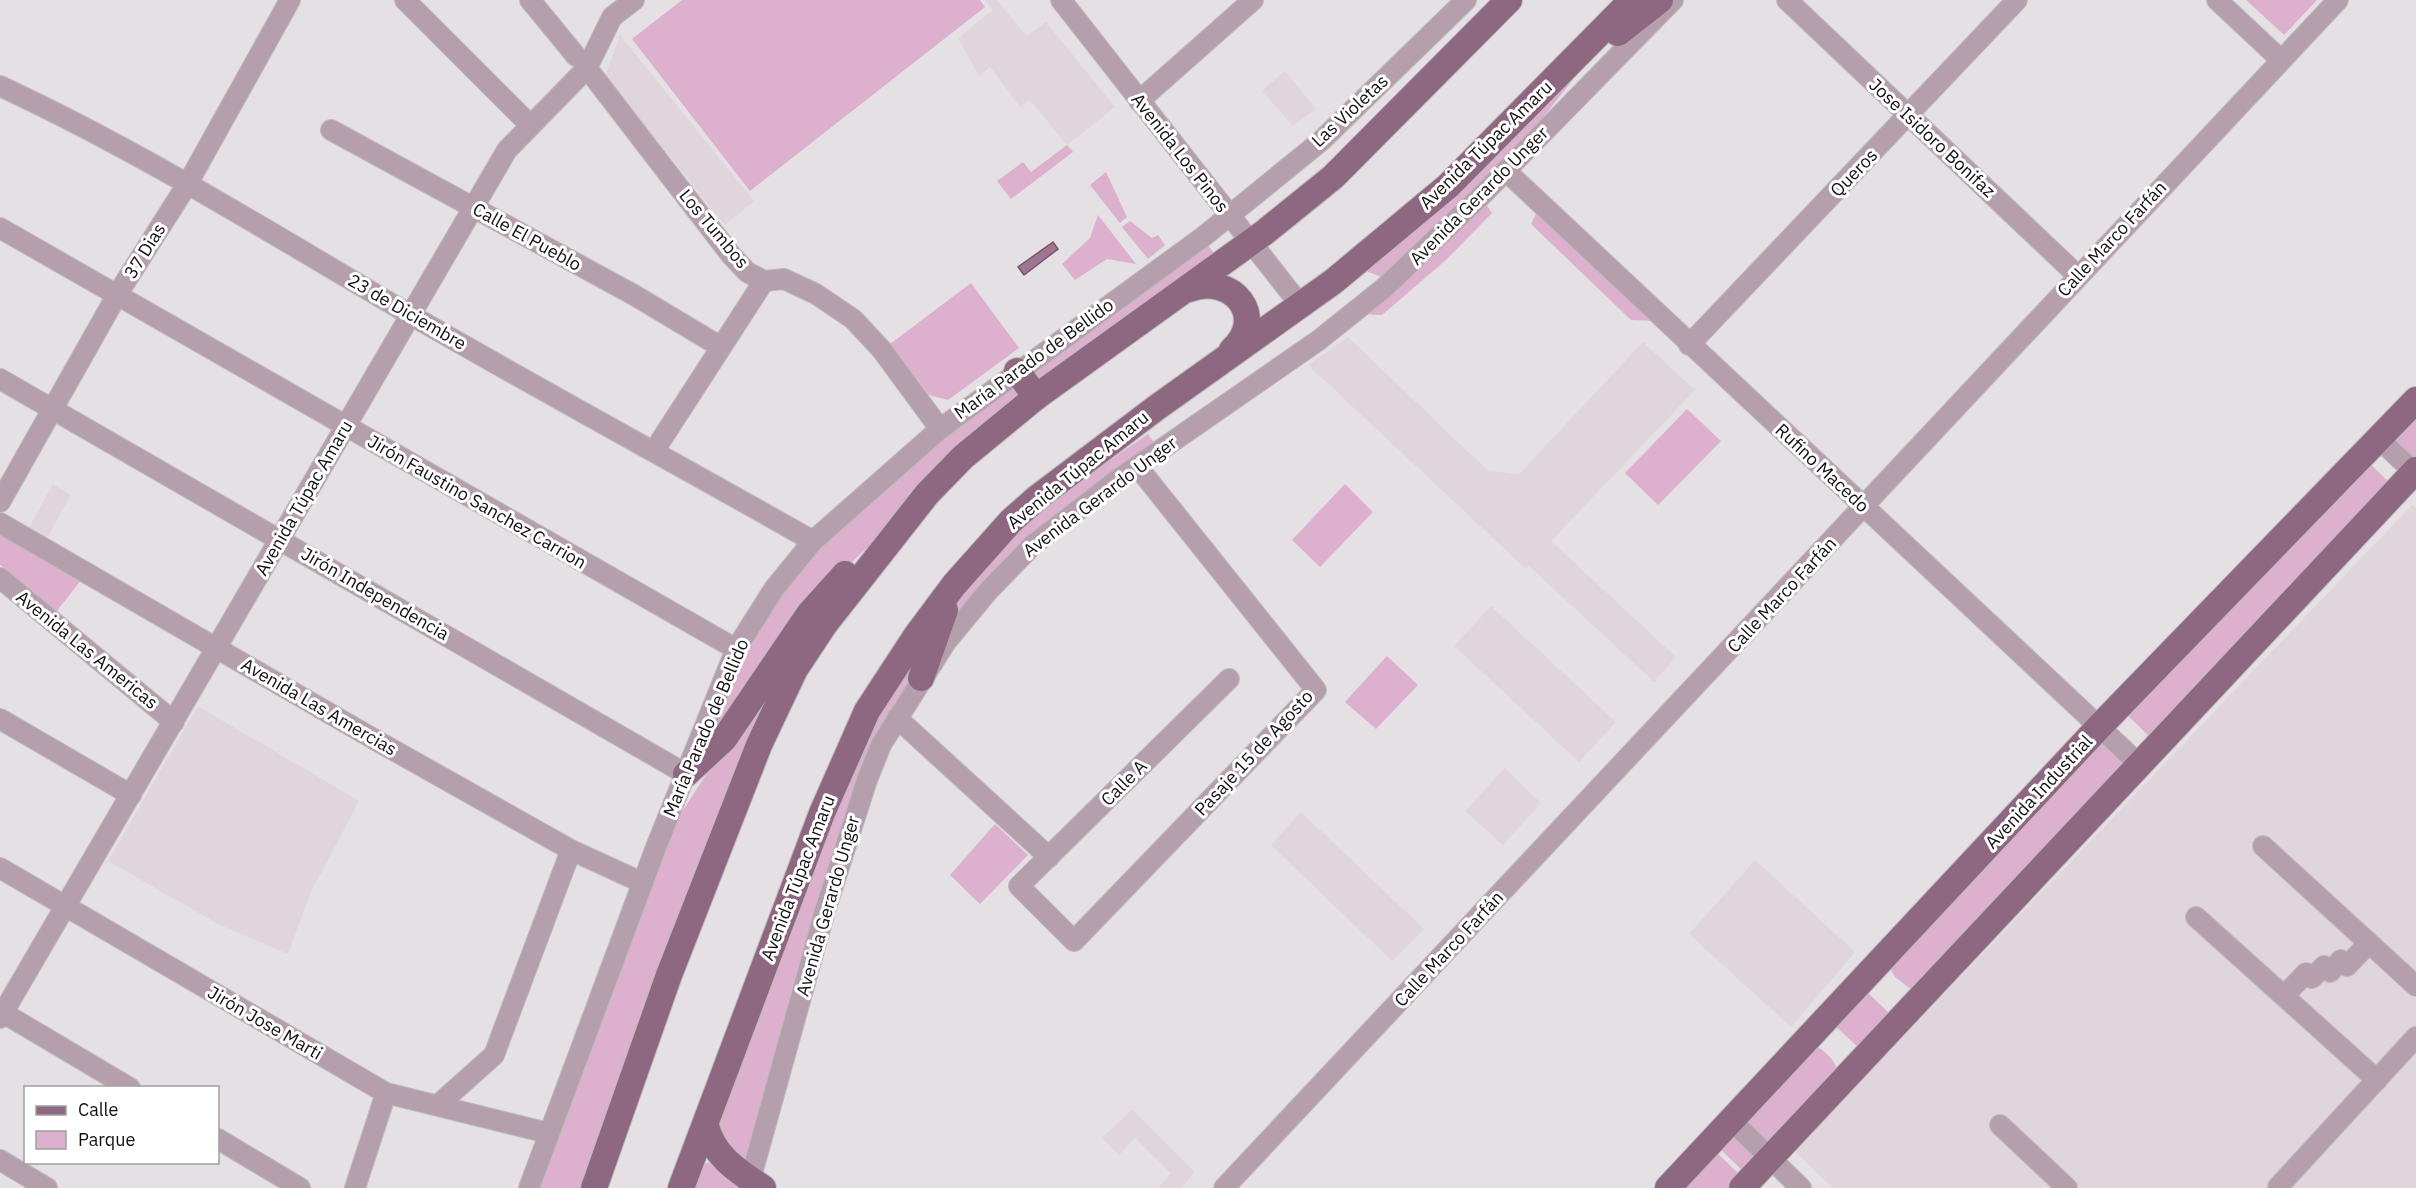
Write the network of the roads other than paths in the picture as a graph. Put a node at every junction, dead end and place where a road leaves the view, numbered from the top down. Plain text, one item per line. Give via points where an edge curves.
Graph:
1 (290, 0) edge
2 (405, 0) edge
3 (530, 0) edge
4 (634, 0) edge
5 (1060, 0) edge
6 (1466, 0) edge
7 (1509, 0) edge
8 (1632, 0) edge
9 (1660, 0) edge
10 (1673, 0) edge
11 (1786, 0) edge
12 (2017, 0) edge
13 (2217, 0) edge
14 (2338, 0) edge
15 (1248, 2) edge
16 (2281, 60) junction
17 (582, 62) junction
18 (0, 86) edge
19 (1139, 101) junction
20 (1529, 104) junction
21 (1908, 116) junction
22 (530, 125) junction
23 (330, 130) dead end
24 (1506, 171) junction
25 (188, 183) junction
26 (472, 206) junction
27 (1228, 216) junction
28 (0, 228) edge
29 (1250, 243) junction
30 (2077, 275) junction
31 (764, 281) junction
32 (1181, 293) junction
33 (117, 295) junction
34 (1301, 306) junction
35 (410, 315) junction
36 (1689, 345) junction
37 (721, 347) junction
38 (1218, 363) junction
39 (1017, 371) junction
40 (0, 379) edge
41 (1036, 397) junction
42 (2416, 400) edge
43 (53, 409) junction
44 (346, 427) junction
45 (940, 429) junction
46 (2379, 439) junction
47 (654, 451) junction
48 (1137, 466) junction
49 (2415, 472) edge
50 (927, 494) junction
51 (0, 502) edge
52 (1864, 507) junction
53 (0, 523) edge
54 (280, 539) junction
55 (813, 541) junction
56 (0, 578) edge
57 (954, 585) junction
58 (216, 647) junction
59 (736, 649) junction
60 (921, 678) junction
61 (1229, 679) dead end
62 (897, 718) junction
63 (0, 719) edge
64 (174, 722) junction
65 (2099, 727) junction
66 (2140, 765) junction
67 (687, 774) junction
68 (131, 795) junction
69 (2263, 846) dead end
70 (571, 850) junction
71 (1048, 857) junction
72 (0, 868) edge
73 (643, 883) junction
74 (1019, 886) joint
75 (67, 907) junction
76 (2196, 917) dead end
77 (2369, 943) junction
78 (2416, 986) edge
79 (2284, 996) junction
80 (1, 1014) edge
81 (2416, 1037) edge
82 (2377, 1080) junction
83 (127, 1086) edge
84 (386, 1093) junction
85 (438, 1105) junction
86 (1731, 1120) junction
87 (2000, 1125) dead end
88 (706, 1126) junction
89 (548, 1133) junction
90 (219, 1140) edge
91 (1770, 1158) junction
92 (0, 1160) edge
93 (685, 1180) edge
94 (749, 1181) edge
95 (2278, 1187) edge
96 (46, 1188) edge
97 (300, 1188) edge
98 (355, 1188) edge
99 (529, 1188) edge
100 (594, 1188) edge
101 (1224, 1188) edge
102 (1668, 1188) edge
103 (1742, 1188) edge
104 (1801, 1188) edge
105 (2067, 1188) edge

1 - 25 street, 37 Dias
2 - 22 street
3 - 17 street, Los Tumbos
4 - 17 street, Avenida Túpac Amaru via 612,17
5 - 19 street, Avenida Los Pinos
6 - 27 street, Las Violetas via 1321,141
7 - 29 main road via 1333,177
8 - 20 main road, Avenida Túpac Amaru
9 - 20 main road
10 - 24 street, Avenida Gerardo Unger
11 - 21 street, Jose Isidoro Bonifaz
12 - 21 street, Queros
13 - 16 street
14 - 16 street, Calle Marco Farfán
15 - 19 street
16 - 30 street, Calle Marco Farfán
17 - 22 street, Avenida Túpac Amaru
17 - 31 street, Los Tumbos via 731,255 747,272
18 - 25 street, 23 de Diciembre via 52,109
19 - 27 street, Avenida Los Pinos
20 - 34 main road, Avenida Túpac Amaru via 1448,186
21 - 30 street, Jose Isidoro Bonifaz
21 - 36 street, Queros
22 - 26 street, Avenida Túpac Amaru via 507,150
23 - 26 street, Calle El Pueblo
24 - 36 street, Rufino Macedo
24 - 48 street, Avenida Gerardo Unger via 1364,306
25 - 33 street, 37 Dias
25 - 35 street, 23 de Diciembre
26 - 35 street, Avenida Túpac Amaru
26 - 37 street, Calle El Pueblo
27 - 29 street, Avenida Los Pinos
27 - 39 street, María Parado de Bellido
28 - 33 street, Jirón Faustino Sanchez Carrion
29 - 32 main road
29 - 34 street, Avenida Los Pinos
30 - 52 street, Calle Marco Farfán
31 - 37 street
31 - 45 street, Los Tumbos via 784,279 816,294 853,319 882,350
32 - 38 main road via 1200,285 1216,285 1231,291 1242,303 1246,319 1243,334
32 - 41 main road
33 - 43 street, 37 Dias
33 - 44 street, Jirón Faustino Sanchez Carrion
34 - 38 main road, Avenida Túpac Amaru
35 - 44 street, Avenida Túpac Amaru
35 - 47 street, 23 de Diciembre
36 - 52 street, Rufino Macedo
37 - 47 street
38 - 57 main road, Avenida Túpac Amaru via 1037,498
39 - 41 main road
39 - 45 street, María Parado de Bellido
40 - 43 street, Jirón Independencia
41 - 50 main road
42 - 46 main road, Avenida Industrial
43 - 51 street, 37 Dias
43 - 54 street, Jirón Independencia
44 - 54 street, Avenida Túpac Amaru
44 - 59 street, Jirón Faustino Sanchez Carrion
45 - 55 street, María Parado de Bellido
46 - 49 street
46 - 65 main road, Avenida Industrial
47 - 55 street, 23 de Diciembre
48 - 60 street, Avenida Gerardo Unger via 1022,556 946,642
48 - 74 street, Pasaje 15 de Agosto via 1316,690 1074,940
49 - 66 main road
50 - 67 main road via 809,614 724,739
50 - 100 main road via 824,625 795,669 759,745 669,975
52 - 65 street, Rufino Macedo
52 - 101 street, Calle Marco Farfán
53 - 58 street, Avenida Las Amercias
54 - 58 street, Avenida Túpac Amaru
54 - 67 street, Jirón Independencia
55 - 59 street, María Parado de Bellido via 774,589
56 - 64 street, Avenida Las Americas
57 - 60 main road
57 - 88 main road, Avenida Túpac Amaru via 867,711 822,813
58 - 64 street, Avenida Túpac Amaru
58 - 70 street, Avenida Las Amercias
59 - 67 street, María Parado de Bellido
60 - 62 street, Avenida Gerardo Unger
61 - 71 street, Calle A
62 - 71 street
62 - 94 street, Avenida Gerardo Unger via 881,745 847,839
63 - 68 street
64 - 68 street, Avenida Túpac Amaru
65 - 66 street, Rufino Macedo
65 - 86 main road, Avenida Industrial
66 - 91 main road
67 - 73 street, María Parado de Bellido
68 - 75 street, Avenida Túpac Amaru
69 - 77 street
70 - 73 street, Avenida Las Amercias
70 - 85 street via 494,1055
71 - 74 street, Calle A
72 - 75 street, Jirón Jose Marti
73 - 89 street, María Parado de Bellido
75 - 80 street, Avenida Túpac Amaru
75 - 84 street, Jirón Jose Marti
76 - 79 street
77 - 78 street
77 - 79 street via 2348,966 2341,960 2330,972 2324,966 2312,978 2306,973
79 - 82 street
80 - 83 street
81 - 82 street
82 - 95 street
84 - 85 street, Jirón Jose Marti
84 - 98 street
85 - 89 street, Jirón Jose Marti
86 - 91 street
86 - 102 main road, Avenida Industrial
87 - 105 street
88 - 93 main road, Avenida Túpac Amaru
88 - 94 main road via 718,1153
89 - 99 street, María Parado de Bellido
90 - 97 street
91 - 103 main road
91 - 104 street
92 - 96 street
93 - 94 main road via 696,1164 707,1160

